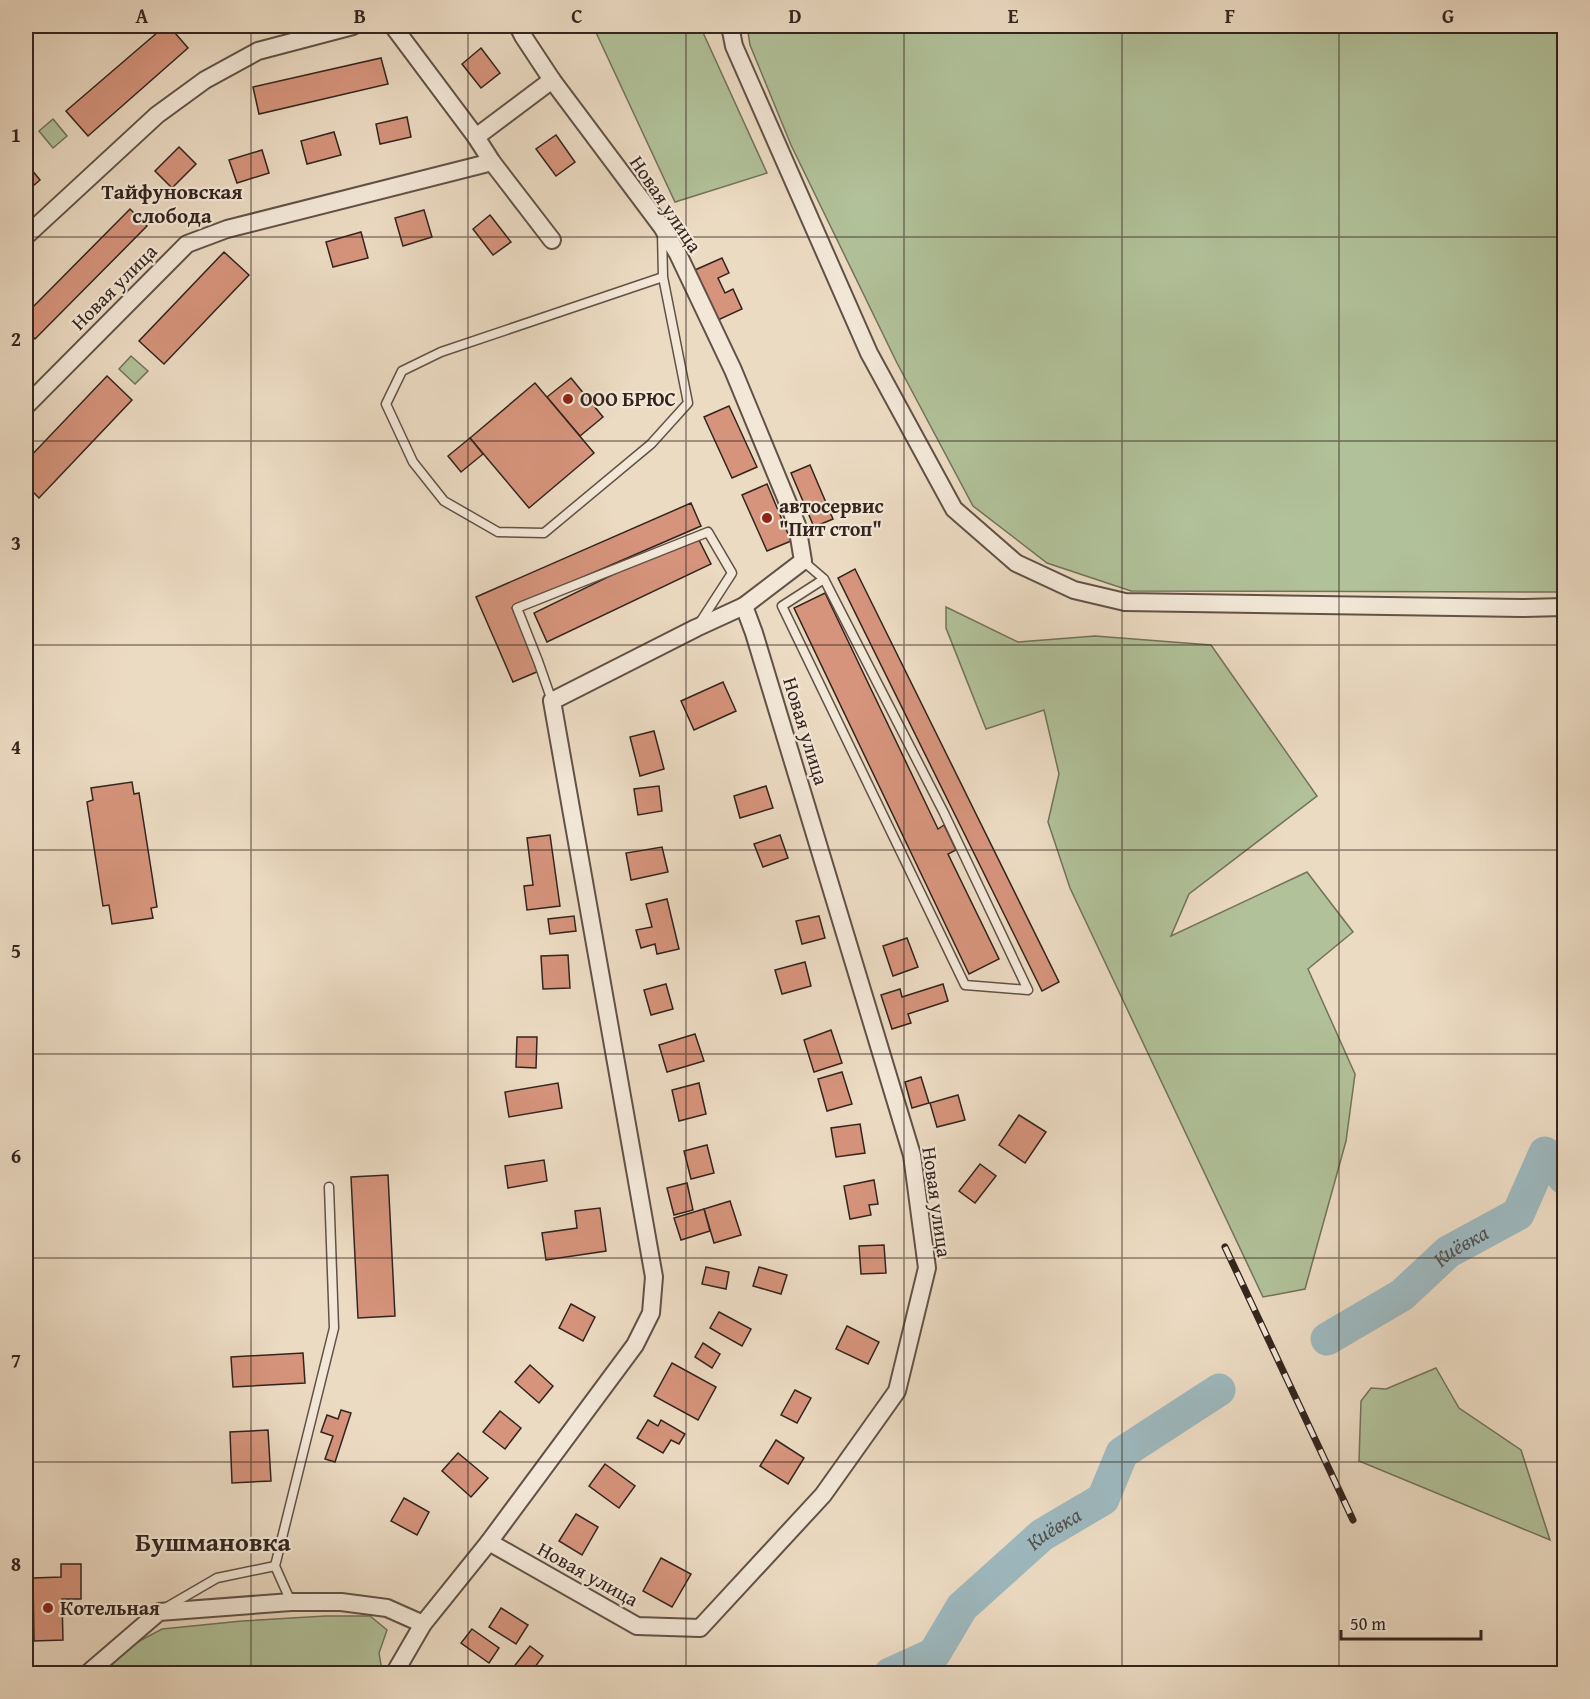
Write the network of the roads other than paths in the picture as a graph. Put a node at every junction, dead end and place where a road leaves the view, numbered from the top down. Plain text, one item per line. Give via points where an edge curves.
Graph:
1 (353, 26) edge
2 (393, 26) edge
3 (518, 26) edge
4 (730, 26) edge
5 (552, 80) junction
6 (476, 137) junction
7 (492, 162) junction
8 (662, 227) junction
9 (26, 236) edge
10 (552, 240) dead end
11 (663, 278) junction
12 (26, 406) edge
13 (803, 561) junction
14 (824, 579) junction
15 (744, 606) junction
16 (1564, 607) edge
17 (696, 628) junction
18 (552, 701) junction
19 (329, 1187) dead end
20 (489, 1542) junction
21 (275, 1566) junction
22 (291, 1602) junction
23 (159, 1612) junction
24 (423, 1624) junction
25 (87, 1674) edge
26 (393, 1674) edge

1 - 9 street via 258,51 205,80 157,115
2 - 6 street
3 - 5 street, Новая улица
4 - 16 street via 734,46 869,353 954,509 1016,563 1074,590 1125,602
5 - 6 street
5 - 8 street, Новая улица
6 - 7 street
7 - 10 street
7 - 12 street, Новая улица via 227,229 187,244
8 - 11 lane
8 - 13 street, Новая улица via 733,370 797,525
11 - 11 lane via 688,403 651,444 544,532 498,532 444,501 413,462 386,404 402,371 441,352
13 - 14 lane
13 - 15 street
14 - 14 lane via 944,813 1028,990 965,985 782,606
15 - 17 street
15 - 20 street, Новая улица via 912,1155 927,1268 897,1391 823,1496 700,1628 637,1626
17 - 18 street
17 - 18 lane via 732,573 708,532 517,608
18 - 20 street via 654,1277 651,1313 635,1345
19 - 21 lane via 334,1328
20 - 24 street
21 - 22 lane
21 - 23 lane via 218,1578
22 - 23 street
22 - 24 street via 341,1602 387,1608
23 - 25 street
24 - 26 street

